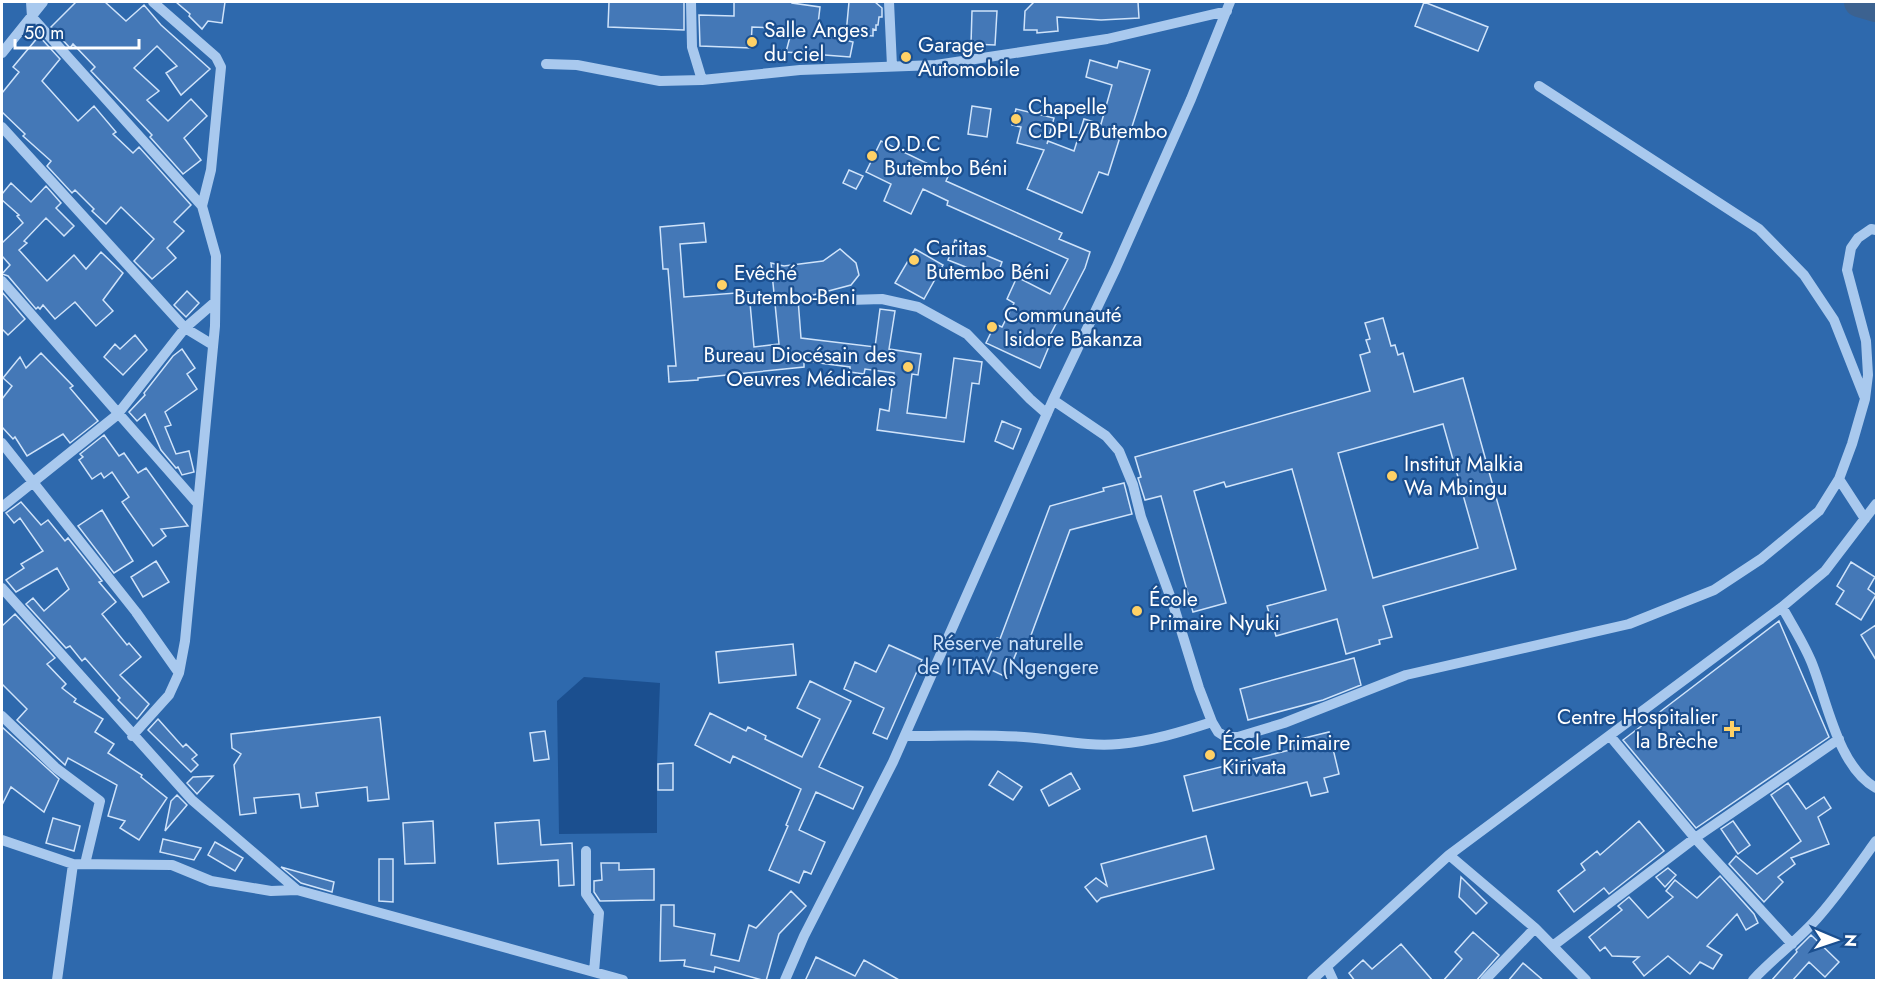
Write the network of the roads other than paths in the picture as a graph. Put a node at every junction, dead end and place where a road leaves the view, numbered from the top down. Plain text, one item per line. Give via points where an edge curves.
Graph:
1 (31, 2) edge
2 (43, 2) edge
3 (153, 2) edge
4 (691, 2) edge
5 (890, 2) edge
6 (1228, 6) edge
7 (32, 17) junction
8 (2, 53) edge
9 (546, 64) dead end
10 (892, 66) junction
11 (702, 80) junction
12 (1539, 86) dead end
13 (2, 127) edge
14 (202, 206) junction
15 (1876, 230) edge
16 (2, 281) edge
17 (849, 300) dead end
18 (215, 302) junction
19 (185, 328) junction
20 (213, 345) junction
21 (1865, 399) junction
22 (1053, 400) junction
23 (1047, 414) junction
24 (117, 415) junction
25 (2, 443) edge
26 (1839, 479) junction
27 (31, 482) junction
28 (198, 504) junction
29 (1876, 504) edge
30 (2, 507) edge
31 (1865, 519) junction
32 (2, 588) edge
33 (1782, 608) junction
34 (179, 673) junction
35 (2, 716) edge
36 (1212, 722) junction
37 (132, 736) junction
38 (905, 736) junction
39 (1610, 736) junction
40 (1839, 740) junction
41 (1876, 788) edge
42 (1695, 838) junction
43 (2, 840) edge
44 (1876, 841) edge
45 (586, 851) dead end
46 (1449, 855) junction
47 (73, 864) junction
48 (85, 864) junction
49 (297, 890) junction
50 (1535, 928) junction
51 (1791, 944) junction
52 (1554, 945) junction
53 (1327, 967) junction
54 (594, 972) junction
55 (57, 981) edge
56 (623, 981) edge
57 (785, 981) edge
58 (1312, 981) edge
59 (1334, 981) edge
60 (1485, 981) edge
61 (1586, 981) edge
62 (1754, 981) edge

1 - 7 street
2 - 7 street
3 - 14 street via 216,57 221,67 212,170
4 - 11 street via 692,47
5 - 10 street
6 - 10 street via 1168,26 1066,46 936,65
6 - 22 street via 1140,214
7 - 8 street
7 - 14 street
9 - 11 street via 584,66 660,81
10 - 11 street
12 - 21 street via 1759,230 1804,275 1834,320
13 - 19 street
14 - 18 street via 216,256
15 - 21 street via 1870,229 1851,248 1847,270 1866,341
16 - 24 street
17 - 23 street via 882,299 918,308 967,334
18 - 19 street
18 - 20 street
19 - 20 street
19 - 24 street
20 - 28 street
21 - 26 street
22 - 23 street
22 - 36 street via 1106,436 1119,451
23 - 38 street
24 - 27 street
24 - 28 street
25 - 27 street
26 - 31 street
26 - 36 street via 1819,510 1761,559 1714,590 1629,624 1406,675 1238,737 1226,737
27 - 30 street
27 - 34 street via 136,612
28 - 34 street
29 - 31 street
31 - 33 street via 1825,571
32 - 37 street
33 - 39 street
33 - 40 street via 1811,662
34 - 37 street via 169,695
35 - 48 street via 56,768 100,801
36 - 38 street via 1151,740 1117,745 985,734
37 - 49 street via 192,800
38 - 57 street
39 - 42 street
39 - 46 street
40 - 41 street via 1856,769
40 - 42 street
42 - 51 street
42 - 52 street
43 - 47 street
44 - 51 street via 1820,916
45 - 54 street via 586,894 599,914
46 - 50 street
46 - 53 street
47 - 48 street
47 - 55 street
48 - 49 street via 172,865 211,881 271,891
49 - 54 street
50 - 52 street
50 - 60 street
51 - 62 street
52 - 61 street
53 - 58 street
53 - 59 street
54 - 56 street

